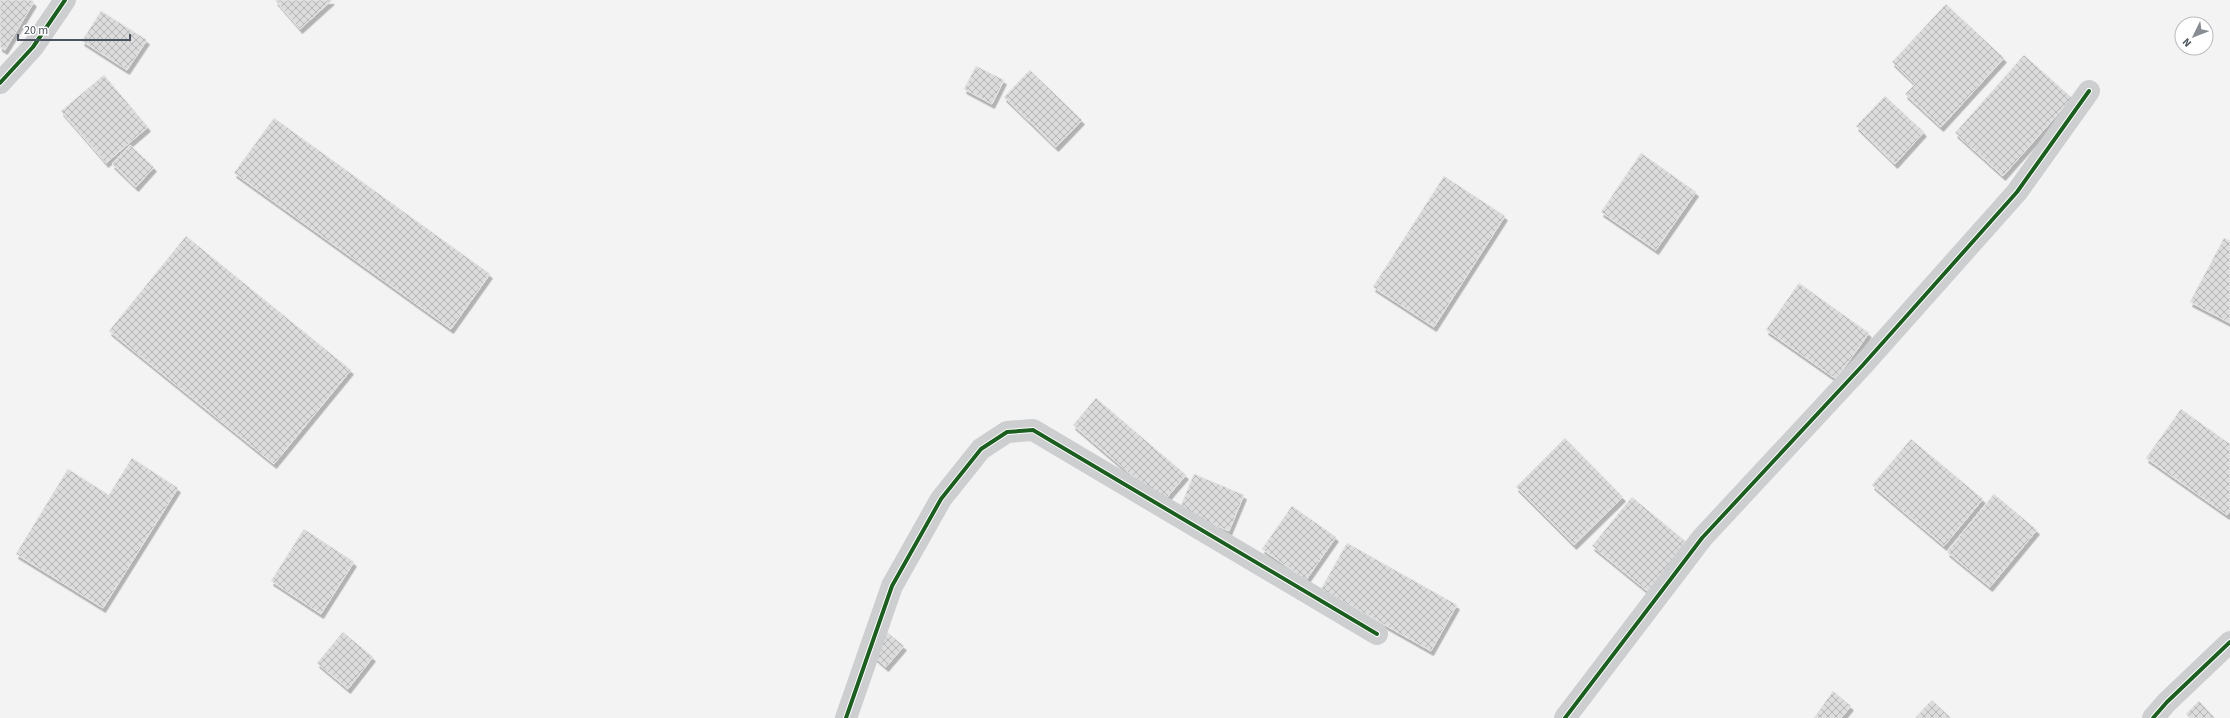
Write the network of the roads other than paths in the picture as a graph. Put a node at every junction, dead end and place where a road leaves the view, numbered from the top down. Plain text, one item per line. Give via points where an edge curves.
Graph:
1 (65, 0) edge
2 (0, 84) edge
3 (2089, 91) dead end
4 (1377, 634) dead end
5 (2230, 642) edge
6 (846, 718) edge
7 (1565, 718) edge
8 (2153, 718) edge

1 - 2 street via 33,47
3 - 7 street via 2017,192 1862,366 1702,538
4 - 6 street via 1033,430 1007,432 981,449 951,486 907,559 892,586
5 - 8 street

